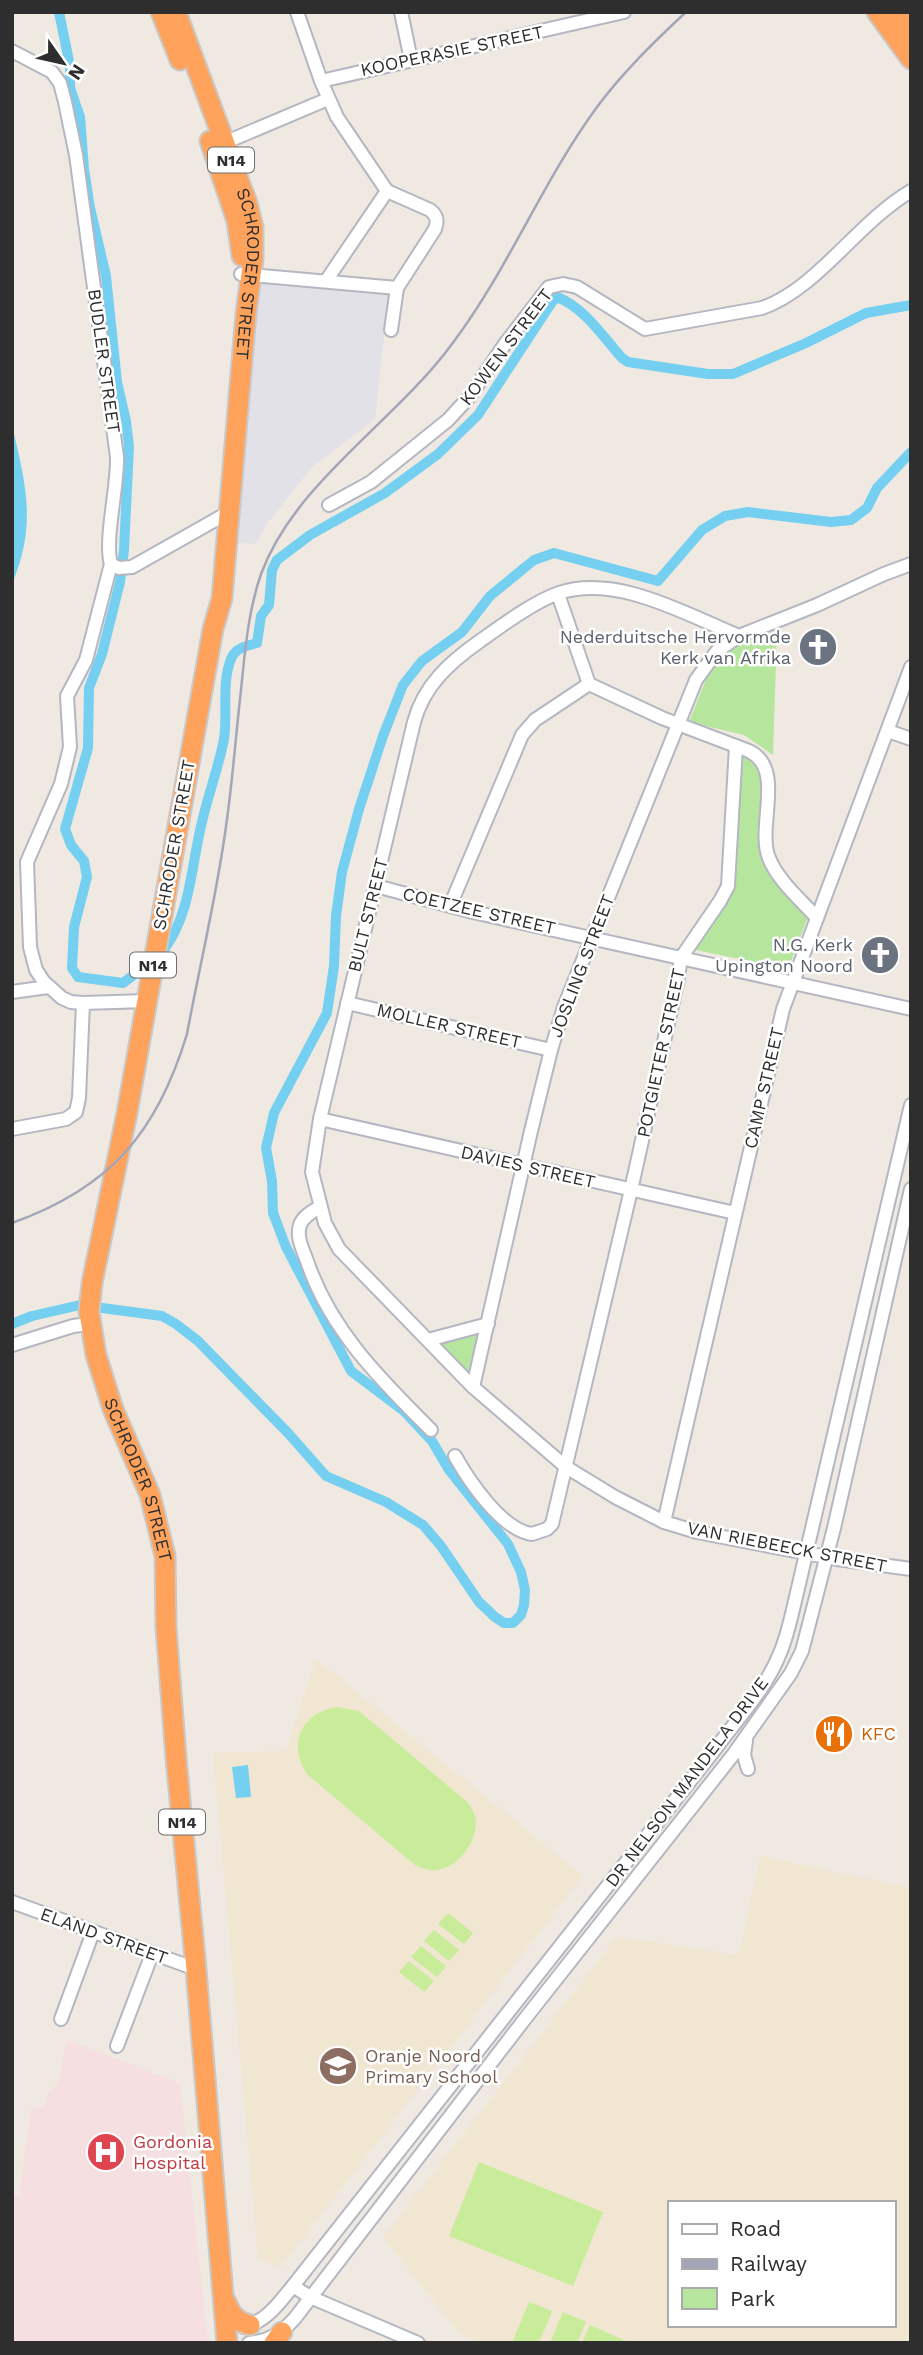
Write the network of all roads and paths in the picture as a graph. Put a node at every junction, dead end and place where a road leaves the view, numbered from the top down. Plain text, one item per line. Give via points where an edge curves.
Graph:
1 (162, 12) edge
2 (176, 12) edge
3 (297, 12) edge
4 (401, 12) edge
5 (624, 12) edge
6 (877, 12) edge
7 (896, 12) edge
8 (911, 33) edge
9 (12, 51) edge
10 (911, 59) edge
11 (411, 60) junction
12 (321, 81) junction
13 (328, 99) junction
14 (218, 145) junction
15 (387, 191) junction
16 (911, 191) edge
17 (246, 274) junction
18 (326, 281) junction
19 (397, 288) junction
20 (391, 330) dead end
21 (329, 505) dead end
22 (225, 513) junction
23 (911, 564) edge
24 (120, 567) junction
25 (558, 594) junction
26 (739, 636) junction
27 (911, 667) edge
28 (589, 684) junction
29 (677, 724) junction
30 (888, 731) junction
31 (911, 739) edge
32 (736, 746) junction
33 (376, 886) junction
34 (450, 906) junction
35 (817, 918) junction
36 (593, 938) junction
37 (681, 958) junction
38 (792, 983) junction
39 (48, 987) junction
40 (12, 992) edge
41 (146, 1001) junction
42 (83, 1003) junction
43 (347, 1003) junction
44 (911, 1009) edge
45 (551, 1050) junction
46 (911, 1105) edge
47 (320, 1119) junction
48 (12, 1129) edge
49 (523, 1166) junction
50 (911, 1189) edge
51 (631, 1190) junction
52 (320, 1207) junction
53 (736, 1213) junction
54 (89, 1312) junction
55 (488, 1324) junction
56 (428, 1340) junction
57 (12, 1345) edge
58 (473, 1387) junction
59 (431, 1430) dead end
60 (455, 1455) dead end
61 (566, 1467) junction
62 (664, 1522) junction
63 (807, 1552) junction
64 (827, 1557) junction
65 (911, 1570) edge
66 (733, 1725) junction
67 (747, 1737) junction
68 (727, 1760) junction
69 (748, 1769) dead end
70 (695, 1773) junction
71 (12, 1902) edge
72 (93, 1932) junction
73 (152, 1954) junction
74 (197, 1969) junction
75 (61, 2019) dead end
76 (117, 2046) dead end
77 (293, 2286) junction
78 (223, 2295) junction
79 (310, 2297) junction
80 (250, 2334) edge
81 (227, 2335) edge
82 (278, 2337) edge
83 (418, 2343) edge

1 - 14 highway, SCHRODER STREET / N14
2 - 14 highway, SCHRODER STREET / N14
3 - 12 street
4 - 11 street
5 - 11 street, KOOPERASIE STREET
6 - 10 highway
7 - 8 highway
9 - 24 street, BUDLER STREET via 56,77 65,102 117,457 110,541
11 - 12 street, KOOPERASIE STREET
12 - 13 street
13 - 14 street
13 - 15 street
14 - 17 highway, SCHRODER STREET / N14
15 - 18 street
15 - 19 street via 430,209 437,222
16 - 21 street, KOWEN STREET via 861,230 800,288 762,309 645,329 578,287 549,287 448,420 371,482
17 - 18 street
17 - 22 highway, SCHRODER STREET / N14
18 - 19 street
19 - 20 street
22 - 24 street
22 - 41 highway, SCHRODER STREET / N14 via 210,614 213,629
23 - 26 street
24 - 39 street, BUDLER STREET via 86,660 67,696 70,747 61,784 27,862 30,947 36,970
25 - 26 street, BULT STREET via 593,589 629,593
25 - 28 street
25 - 33 street, BULT STREET via 461,654 422,698
26 - 29 street, JOSLING STREET via 720,647 706,664
27 - 30 street, CAMP STREET
28 - 29 street
28 - 34 street via 535,720 522,735
29 - 32 street
29 - 36 street, JOSLING STREET
30 - 31 street
30 - 35 street, CAMP STREET
32 - 35 street via 759,757 766,771 769,858
32 - 37 street, POTGIETER STREET via 728,886
33 - 34 street, COETZEE STREET
33 - 43 street, BULT STREET
34 - 36 street, COETZEE STREET
35 - 38 street, CAMP STREET
36 - 37 street, COETZEE STREET
36 - 45 street, JOSLING STREET
37 - 38 street, COETZEE STREET
37 - 51 street, POTGIETER STREET
38 - 44 street, COETZEE STREET
38 - 53 street, CAMP STREET
39 - 40 street
39 - 42 street via 62,998
41 - 42 street
41 - 54 highway, SCHRODER STREET / N14
42 - 48 street via 76,1112 65,1119
43 - 45 street, MOLLER STREET
43 - 47 street, BULT STREET
45 - 49 street, JOSLING STREET
46 - 63 street, DR NELSON MANDELA DRIVE
47 - 49 street, DAVIES STREET
47 - 52 street, BULT STREET via 312,1172
49 - 51 street, DAVIES STREET
49 - 55 street, JOSLING STREET
50 - 64 street, DR NELSON MANDELA DRIVE
51 - 53 street, DAVIES STREET
51 - 61 street, POTGIETER STREET
52 - 56 street, BULT STREET via 331,1236 347,1259
52 - 59 street via 303,1219 299,1232 317,1288 371,1370
53 - 62 street, CAMP STREET
54 - 57 street via 72,1326
54 - 74 highway, SCHRODER STREET / N14 via 96,1355 113,1409 150,1495 165,1556 176,1758
55 - 56 street
55 - 58 street, JOSLING STREET
56 - 58 street, BULT STREET
58 - 61 street, BULT STREET
60 - 61 street, POTGIETER STREET via 469,1480 505,1521 532,1534 553,1523
61 - 62 street, BULT STREET
62 - 63 street, VAN RIEBEECK STREET
63 - 64 street, VAN RIEBEECK STREET
63 - 66 street, DR NELSON MANDELA DRIVE via 779,1655
64 - 65 street, VAN RIEBEECK STREET
64 - 67 street, DR NELSON MANDELA DRIVE via 797,1662
66 - 68 street
66 - 70 street, DR NELSON MANDELA DRIVE
67 - 68 street, DR NELSON MANDELA DRIVE
67 - 69 street via 744,1755
68 - 70 street
68 - 79 street, DR NELSON MANDELA DRIVE
70 - 77 street, DR NELSON MANDELA DRIVE
71 - 72 street, ELAND STREET
72 - 73 street, ELAND STREET
72 - 75 street
73 - 74 street, ELAND STREET
73 - 76 street
74 - 78 highway, SCHRODER STREET / N14
77 - 79 street
77 - 80 street, DR NELSON MANDELA DRIVE
78 - 80 highway
78 - 81 highway, SCHRODER STREET / N14
79 - 82 street, DR NELSON MANDELA DRIVE
79 - 83 street
80 - 81 street, DR NELSON MANDELA DRIVE
80 - 82 street, DR NELSON MANDELA DRIVE via 263,2341

